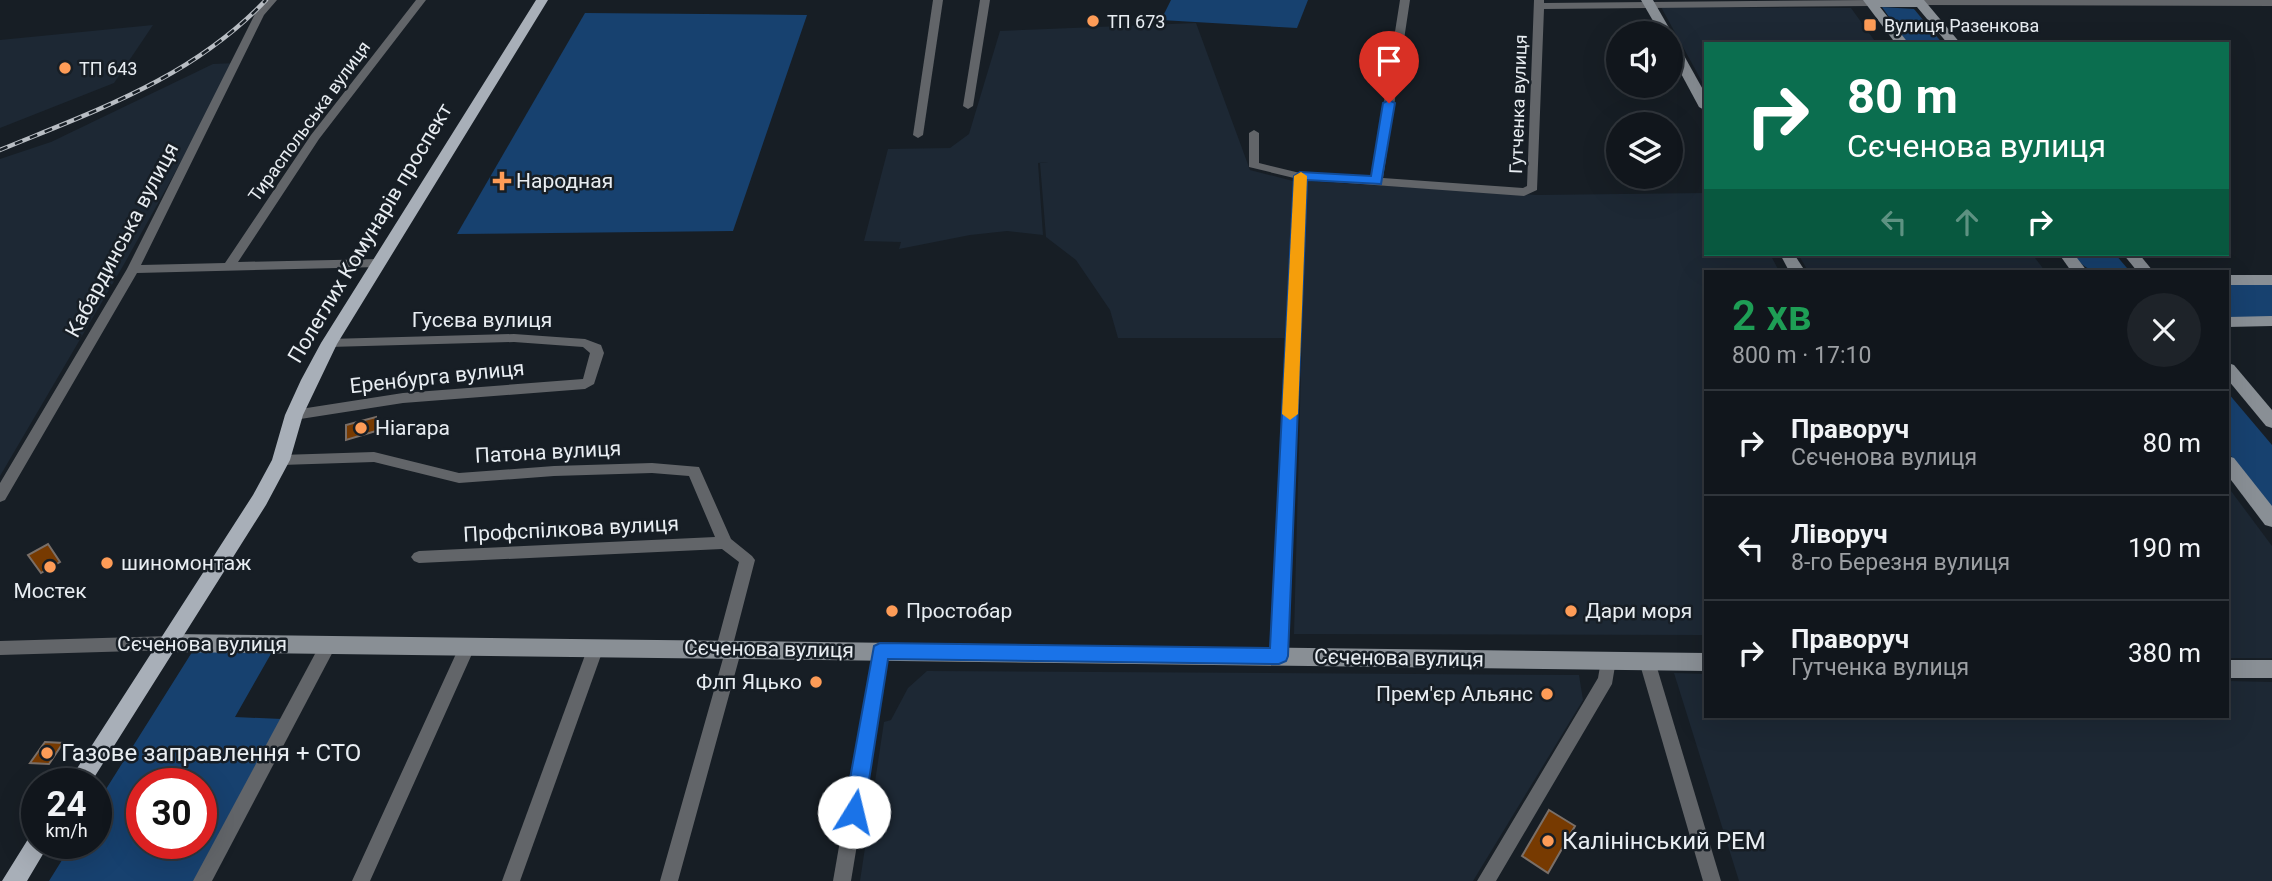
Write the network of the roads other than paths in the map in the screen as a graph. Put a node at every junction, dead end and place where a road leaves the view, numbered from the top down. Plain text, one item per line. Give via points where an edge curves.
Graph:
1 (272, 0) edge
2 (421, 0) edge
3 (542, 0) edge
4 (938, 0) edge
5 (985, 0) edge
6 (1405, 0) edge
7 (1870, 1) edge
8 (1919, 1) edge
9 (1648, 2) edge
10 (1539, 3) edge
11 (2272, 3) edge
12 (1659, 21) edge
13 (1901, 42) edge
14 (1953, 42) edge
15 (1683, 65) edge
16 (1704, 103) edge
17 (968, 106) dead end
18 (1254, 133) dead end
19 (918, 135) dead end
20 (1300, 176) junction
21 (1377, 181) junction
22 (2068, 256) edge
23 (2133, 256) edge
24 (379, 263) junction
25 (229, 266) junction
26 (133, 269) junction
27 (2078, 270) edge
28 (2145, 270) edge
29 (2229, 280) edge
30 (2272, 280) edge
31 (2272, 321) edge
32 (2229, 322) edge
33 (329, 343) junction
34 (2229, 370) edge
35 (585, 384) joint
36 (294, 415) junction
37 (2272, 422) edge
38 (281, 460) junction
39 (2229, 464) edge
40 (0, 496) edge
41 (2272, 520) edge
42 (725, 543) junction
43 (419, 557) dead end
44 (170, 643) junction
45 (329, 644) junction
46 (467, 645) junction
47 (596, 647) junction
48 (0, 648) edge
49 (729, 648) junction
50 (880, 651) junction
51 (1279, 656) junction
52 (1608, 660) junction
53 (1647, 661) junction
54 (1704, 662) edge
55 (2229, 669) edge
56 (2272, 669) edge
57 (88, 768) edge
58 (28, 859) edge
59 (13, 881) edge
60 (202, 881) edge
61 (361, 881) edge
62 (511, 881) edge
63 (669, 881) edge
64 (842, 881) edge
65 (1486, 881) edge
66 (1712, 881) edge

1 - 26 street, Кабардинська вулиця via 260,14
2 - 25 street, Тираспольська вулиця via 315,137
3 - 24 main road, Полеглих Комунарів проспект
4 - 19 street
5 - 17 street
6 - 21 street
7 - 8 street
7 - 9 street
7 - 13 street
8 - 11 street
8 - 14 street
9 - 10 street
9 - 12 street
10 - 21 street, Гутченка вулиця via 1534,188 1524,192
15 - 16 street
18 - 20 street, Гутченка вулиця via 1253,165
20 - 21 street, Гутченка вулиця
20 - 51 street
22 - 27 street
23 - 28 street
24 - 25 street
24 - 33 main road, Полеглих Комунарів проспект
25 - 26 street
26 - 40 street, Кабардинська вулиця
29 - 30 street
31 - 32 street
33 - 35 street, Гусєва вулиця via 514,338 585,343 597,353
33 - 36 main road, Полеглих Комунарів проспект
34 - 37 street
35 - 36 street, Еренбурга вулиця via 403,398
36 - 38 main road, Полеглих Комунарів проспект
38 - 42 street, Патона вулиця via 374,457 459,478 652,468 694,471
38 - 44 main road, Полеглих Комунарів проспект
39 - 41 street
42 - 43 street, Профспілкова вулиця
42 - 49 street via 747,559
44 - 45 street, Сєченова вулиця
44 - 48 street, Сєченова вулиця
44 - 57 main road, Полеглих Комунарів проспект
45 - 46 street, Сєченова вулиця
45 - 60 street
46 - 47 street, Сєченова вулиця
46 - 61 street
47 - 49 street, Сєченова вулиця
47 - 62 street
49 - 50 street, Сєченова вулиця
49 - 63 street
50 - 51 street, Сєченова вулиця
50 - 64 street
51 - 52 street, Сєченова вулиця
52 - 53 street, Сєченова вулиця
52 - 65 street via 1606,679
53 - 54 street, Сєченова вулиця
53 - 66 street
55 - 56 street
58 - 59 main road

